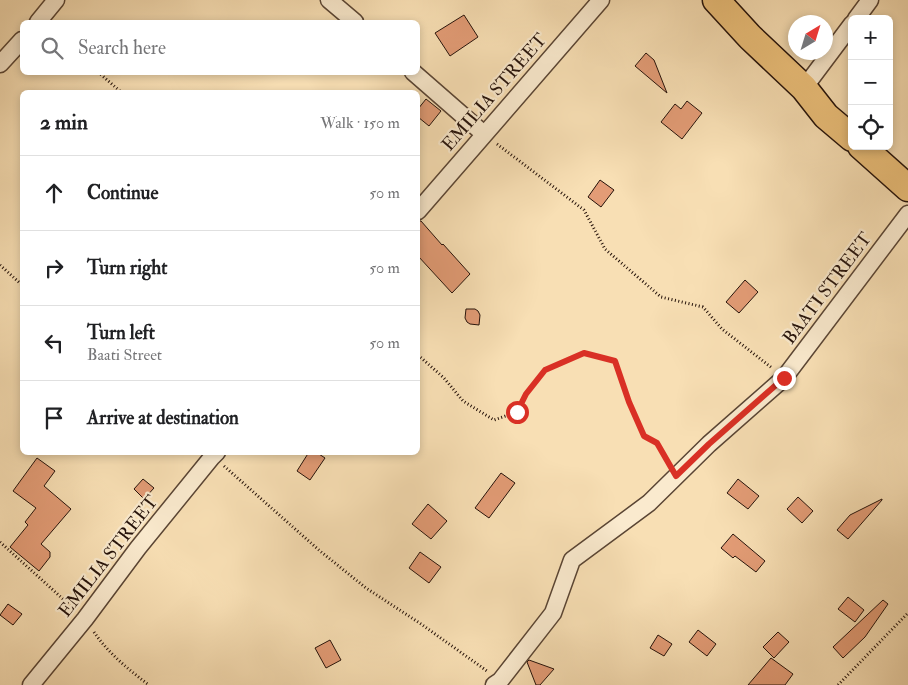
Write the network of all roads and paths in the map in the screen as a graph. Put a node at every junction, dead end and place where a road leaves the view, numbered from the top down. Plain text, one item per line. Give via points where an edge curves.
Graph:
1 (56, 0) edge
2 (329, 0) edge
3 (601, 0) edge
4 (716, 0) edge
5 (869, 0) edge
6 (859, 15) edge
7 (40, 20) edge
8 (353, 20) edge
9 (848, 29) edge
10 (20, 42) edge
11 (0, 64) edge
12 (101, 75) edge
13 (415, 75) edge
14 (804, 88) junction
15 (119, 90) edge
16 (484, 134) junction
17 (848, 135) edge
18 (865, 150) edge
19 (908, 188) edge
20 (420, 209) edge
21 (908, 214) edge
22 (0, 265) edge
23 (20, 283) edge
24 (420, 357) edge
25 (784, 378) junction
26 (214, 455) edge
27 (676, 476) junction
28 (908, 613) edge
29 (497, 683) edge
30 (31, 685) edge
31 (838, 685) edge

1 - 7 street
2 - 8 street
3 - 16 street, EMILIA STREET
4 - 14 main road
5 - 6 street
9 - 14 street
10 - 11 street
12 - 15 path
13 - 16 street
14 - 17 main road via 826,116
16 - 20 street, EMILIA STREET
16 - 25 path via 584,210 605,249 661,297 703,306 722,329
18 - 19 main road
21 - 25 street, BAATI STREET
22 - 23 path
24 - 27 path via 463,401 494,420 517,412 545,370 584,353 615,361 644,436 657,443
25 - 27 street, BAATI STREET
26 - 29 path via 313,545 366,588 421,624
26 - 30 street, EMILIA STREET
27 - 29 street, BAATI STREET via 649,503 572,560 553,613
28 - 31 path

